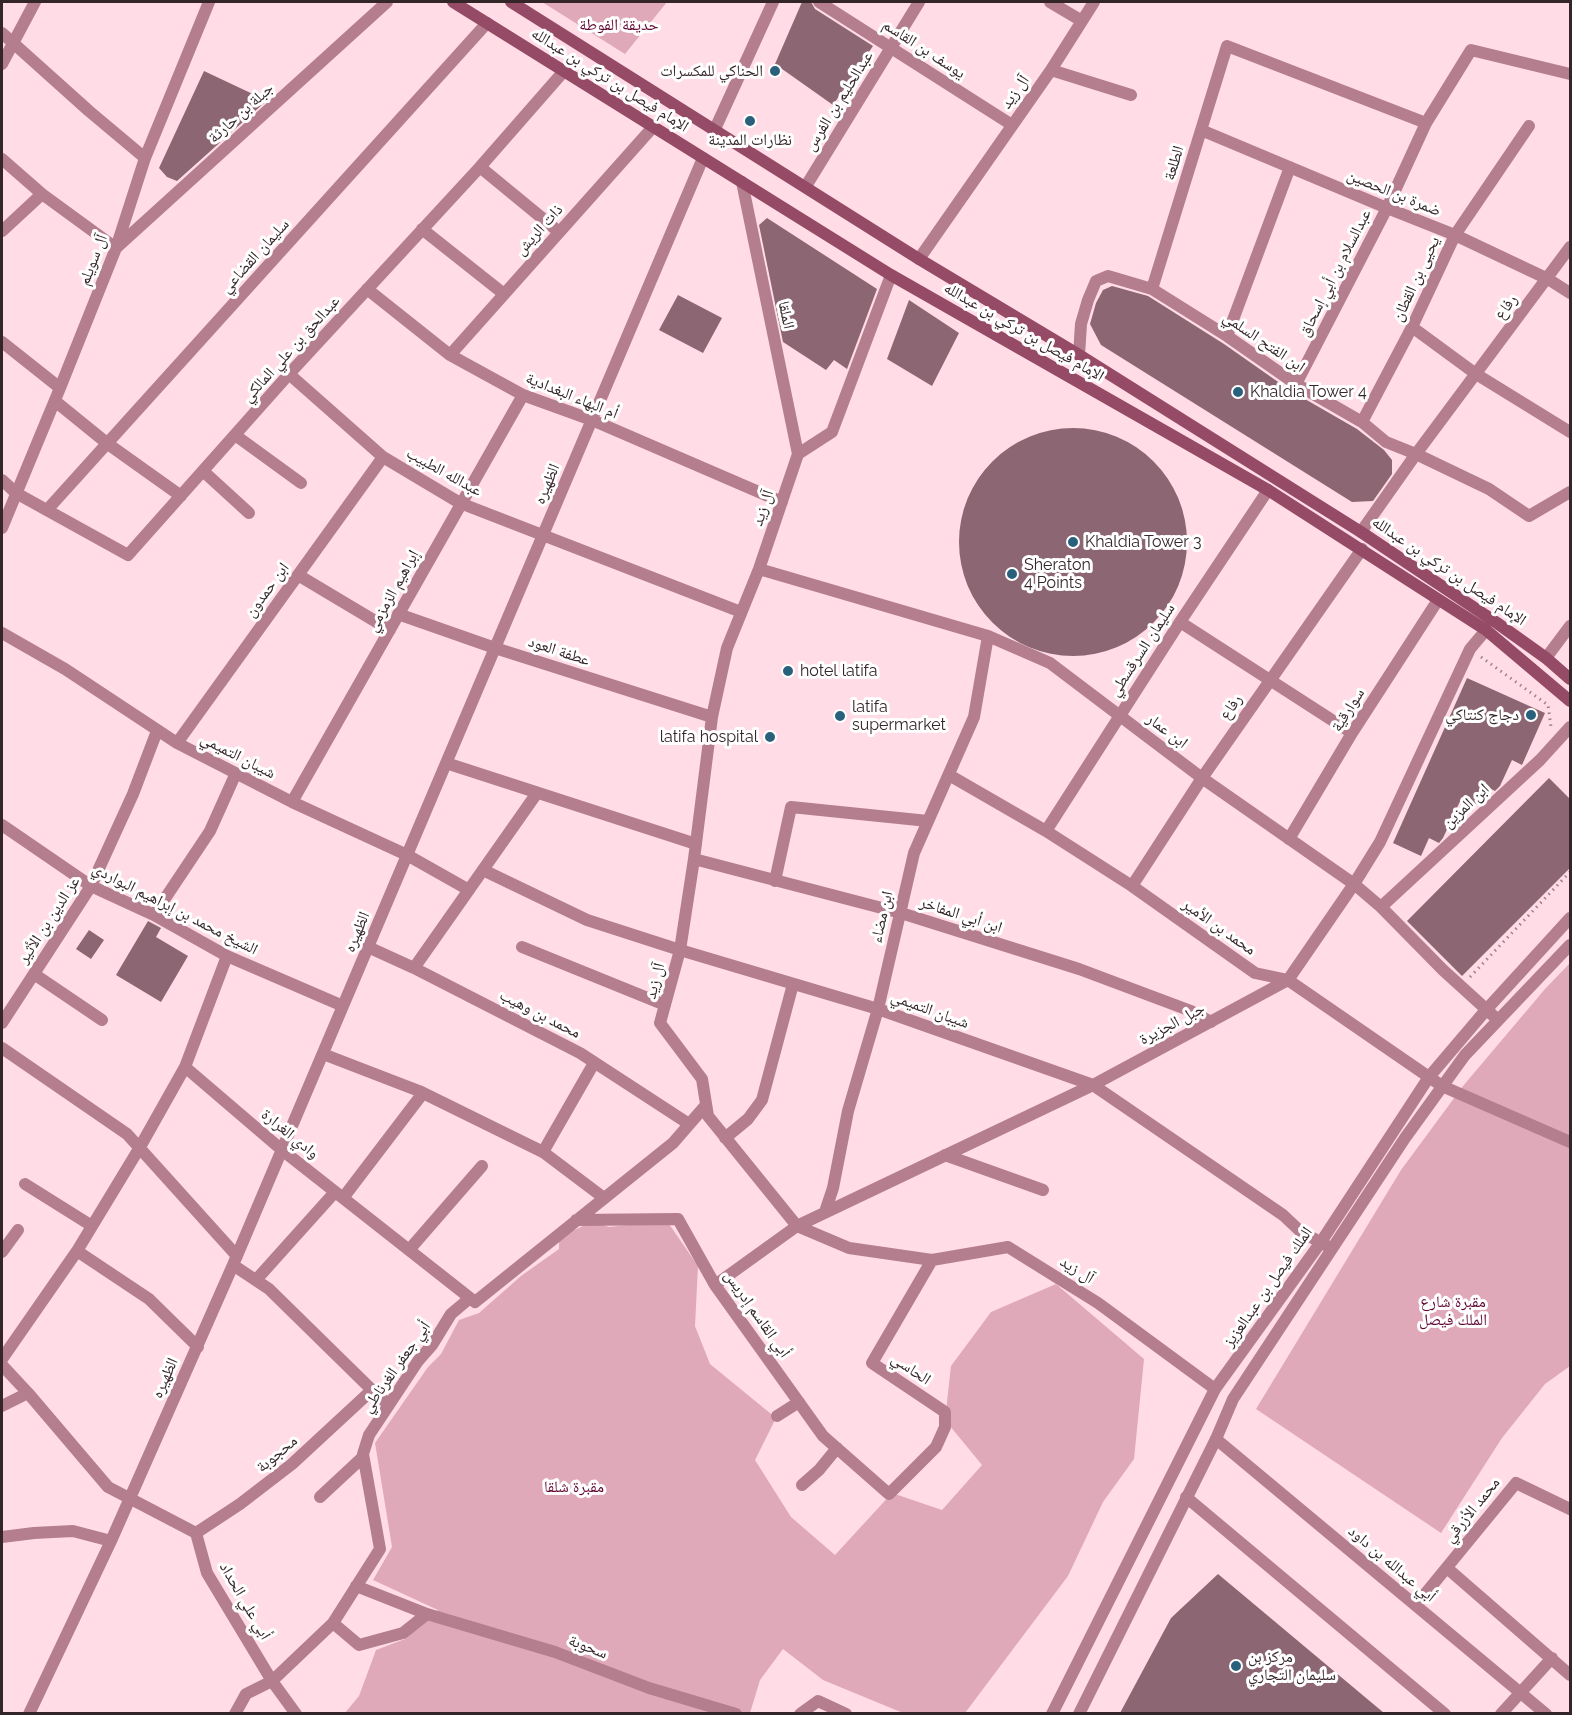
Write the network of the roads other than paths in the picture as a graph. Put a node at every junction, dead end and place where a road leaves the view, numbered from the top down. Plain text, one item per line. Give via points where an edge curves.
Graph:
1 (35, 2) edge
2 (209, 2) edge
3 (387, 2) edge
4 (453, 2) edge
5 (511, 2) edge
6 (773, 2) edge
7 (819, 2) edge
8 (919, 2) edge
9 (1050, 2) edge
10 (1094, 2) edge
11 (1082, 21) junction
12 (488, 23) junction
13 (2, 33) edge
14 (12, 42) junction
15 (891, 47) junction
16 (2, 64) edge
17 (1051, 70) junction
18 (564, 71) junction
19 (1570, 74) edge
20 (1131, 95) dead end
21 (1426, 123) junction
22 (1012, 125) junction
23 (1529, 126) dead end
24 (654, 127) junction
25 (715, 129) junction
26 (1201, 130) junction
27 (145, 158) junction
28 (703, 158) junction
29 (2, 159) edge
30 (480, 167) junction
31 (1290, 167) junction
32 (742, 182) junction
33 (806, 186) junction
34 (42, 194) junction
35 (1387, 208) junction
36 (422, 229) junction
37 (2, 231) edge
38 (559, 232) junction
39 (1455, 235) junction
40 (1570, 247) edge
41 (116, 248) junction
42 (919, 259) junction
43 (891, 275) junction
44 (1548, 279) junction
45 (367, 289) junction
46 (1152, 289) junction
47 (1570, 293) edge
48 (504, 294) junction
49 (1412, 327) junction
50 (1227, 336) junction
51 (2, 342) edge
52 (450, 355) junction
53 (1079, 355) junction
54 (289, 374) junction
55 (1476, 374) junction
56 (1296, 384) junction
57 (60, 388) junction
58 (523, 395) junction
59 (55, 401) junction
60 (592, 420) junction
61 (1362, 422) junction
62 (1570, 432) edge
63 (235, 435) junction
64 (108, 444) junction
65 (798, 454) junction
66 (1416, 454) junction
67 (383, 457) junction
68 (203, 471) junction
69 (2, 480) edge
70 (301, 483) dead end
71 (1268, 490) junction
72 (1570, 492) edge
73 (16, 493) junction
74 (181, 496) junction
75 (782, 502) junction
76 (460, 503) junction
77 (47, 510) junction
78 (249, 513) dead end
79 (2, 528) edge
80 (1361, 532) junction
81 (543, 536) junction
82 (1362, 549) junction
83 (759, 569) junction
84 (298, 575) junction
85 (1438, 600) junction
86 (741, 612) junction
87 (398, 614) junction
88 (1180, 622) junction
89 (1570, 626) edge
90 (390, 630) junction
91 (1486, 630) junction
92 (2, 633) edge
93 (988, 636) junction
94 (495, 648) junction
95 (1545, 657) junction
96 (1270, 679) junction
97 (1570, 679) edge
98 (1570, 701) edge
99 (1119, 715) junction
100 (712, 717) junction
101 (1570, 727) edge
102 (157, 730) junction
103 (1352, 733) junction
104 (177, 743) junction
105 (446, 763) junction
106 (236, 773) junction
107 (949, 775) junction
108 (1202, 778) junction
109 (537, 793) junction
110 (292, 802) junction
111 (928, 821) junction
112 (2, 825) edge
113 (1046, 831) junction
114 (1289, 839) junction
115 (696, 844) junction
116 (407, 855) junction
117 (694, 859) junction
118 (483, 870) junction
119 (775, 881) junction
120 (1354, 884) junction
121 (92, 886) junction
122 (1132, 886) junction
123 (469, 890) junction
124 (1381, 908) junction
125 (901, 913) junction
126 (154, 915) junction
127 (1570, 918) edge
128 (1570, 945) edge
129 (368, 947) junction
130 (522, 947) dead end
131 (680, 950) junction
132 (227, 956) junction
133 (414, 968) junction
134 (34, 974) junction
135 (1288, 980) junction
136 (793, 984) junction
137 (665, 1005) junction
138 (343, 1006) junction
139 (878, 1009) junction
140 (1486, 1010) junction
141 (102, 1020) dead end
142 (1498, 1020) junction
143 (1211, 1022) junction
144 (2, 1023) edge
145 (2, 1048) edge
146 (323, 1054) junction
147 (594, 1063) junction
148 (185, 1067) junction
149 (1429, 1077) junction
150 (1093, 1085) junction
151 (1442, 1086) junction
152 (423, 1093) junction
153 (706, 1106) junction
154 (689, 1124) junction
155 (725, 1138) junction
156 (1570, 1142) edge
157 (140, 1147) junction
158 (282, 1150) junction
159 (543, 1152) junction
160 (945, 1155) junction
161 (482, 1166) dead end
162 (25, 1184) dead end
163 (1043, 1190) dead end
164 (339, 1195) junction
165 (604, 1198) junction
166 (825, 1212) junction
167 (576, 1221) junction
168 (92, 1226) junction
169 (797, 1226) junction
170 (18, 1230) dead end
171 (1321, 1242) junction
172 (1333, 1249) junction
173 (409, 1250) junction
174 (77, 1251) junction
175 (2, 1252) edge
176 (235, 1260) junction
177 (932, 1260) junction
178 (256, 1280) junction
179 (715, 1286) junction
180 (470, 1298) junction
181 (198, 1347) junction
182 (2, 1359) edge
183 (2, 1365) edge
184 (1215, 1389) junction
185 (372, 1390) junction
186 (28, 1393) junction
187 (799, 1402) junction
188 (389, 1405) junction
189 (2, 1406) edge
190 (777, 1416) dead end
191 (1216, 1439) junction
192 (837, 1448) junction
193 (363, 1457) junction
194 (801, 1485) dead end
195 (889, 1494) joint
196 (320, 1497) dead end
197 (1186, 1497) junction
198 (129, 1498) junction
199 (1570, 1509) edge
200 (196, 1533) junction
201 (2, 1537) edge
202 (111, 1541) junction
203 (1447, 1568) junction
204 (356, 1586) junction
205 (1416, 1605) junction
206 (427, 1614) junction
207 (333, 1623) junction
208 (1552, 1658) junction
209 (1570, 1675) edge
210 (272, 1681) junction
211 (1521, 1692) junction
212 (29, 1713) edge
213 (235, 1713) edge
214 (296, 1713) edge
215 (736, 1713) edge
216 (800, 1713) edge
217 (846, 1713) edge
218 (1052, 1713) edge
219 (1079, 1713) edge
220 (1445, 1713) edge
221 (1502, 1713) edge
222 (1546, 1713) edge

1 - 14 street
2 - 27 street, آل سويلم
3 - 41 street, جبلة بن حارثة
4 - 12 main road, الإمام فيصل بن تركي بن عبدالله
5 - 25 main road, الإمام فيصل بن تركي بن عبدالله
6 - 25 street
7 - 15 street, يوسف بن القاسم
8 - 15 street, عبدالحليم بن الفرس
9 - 11 street
10 - 11 street, آل زيد
11 - 17 street, آل زيد
12 - 18 main road, الإمام فيصل بن تركي بن عبدالله
12 - 64 street, سليمان القضاعي
13 - 14 street
14 - 16 street
14 - 27 street
15 - 22 street, يوسف بن القاسم
15 - 33 street, عبدالحليم بن الفرس
17 - 20 street
17 - 22 street, آل زيد
18 - 24 main road, الإمام فيصل بن تركي بن عبدالله
18 - 30 street, عبدالحق بن علي المالكي
19 - 21 street, عبدالسلام بن أبي إسحاق via 1471,50
21 - 26 street, الطلعة via 1227,46
21 - 35 street, عبدالسلام بن أبي إسحاق
22 - 42 street, آل زيد
23 - 39 street, يحيى بن القطان
24 - 28 main road, الإمام فيصل بن تركي بن عبدالله
24 - 38 street, ذات الريش
25 - 33 main road, الإمام فيصل بن تركي بن عبدالله
26 - 31 street, ضمرة بن الحصين
26 - 46 street, الطلعة
27 - 41 street, آل سويلم
28 - 32 main road, الإمام فيصل بن تركي بن عبدالله
28 - 60 street, الظهيره
29 - 34 street
30 - 36 street, عبدالحق بن علي المالكي
30 - 38 street
31 - 35 street, ضمرة بن الحصين
31 - 50 street
32 - 43 main road, الإمام فيصل بن تركي بن عبدالله
32 - 65 street, الملقا
33 - 42 main road, الإمام فيصل بن تركي بن عبدالله
34 - 37 street
34 - 41 street
35 - 39 street, ضمرة بن الحصين
35 - 56 street, عبدالسلام بن أبي إسحاق
36 - 45 street, عبدالحق بن علي المالكي
36 - 48 street
38 - 48 street, ذات الريش
39 - 44 street, ضمرة بن الحصين
39 - 49 street, يحيى بن القطان
40 - 44 street, رفاع
41 - 57 street, آل سويلم
42 - 53 main road, الإمام فيصل بن تركي بن عبدالله
43 - 65 street via 832,432
43 - 71 main road, الإمام فيصل بن تركي بن عبدالله
44 - 47 street, ضمرة بن الحصين
44 - 55 street, رفاع
45 - 52 street, أم البهاء البغدادية
45 - 54 street, عبدالحق بن علي المالكي
46 - 50 street, ابن الفتح السلمي
46 - 53 street, ابن الفتح السلمي via 1108,276 1096,281 1081,324
48 - 52 street, ذات الريش
49 - 55 street
49 - 61 street, يحيى بن القطان
50 - 56 street, ابن الفتح السلمي
51 - 57 street
52 - 58 street, أم البهاء البغدادية
53 - 80 main road, الإمام فيصل بن تركي بن عبدالله
54 - 63 street, عبدالحق بن علي المالكي
54 - 67 street, عبدالله الطبيب
55 - 62 street
55 - 66 street, رفاع
56 - 61 street, ابن الفتح السلمي
57 - 59 street, آل سويلم
58 - 60 street, أم البهاء البغدادية
58 - 76 street, إبراهيم الزمزمي
59 - 64 street
59 - 73 street, آل سويلم
60 - 75 street, أم البهاء البغدادية
60 - 81 street, الظهيره
61 - 66 street, ابن الفتح السلمي via 1386,442
63 - 68 street, عبدالحق بن علي المالكي
63 - 70 street
64 - 74 street
64 - 77 street, سليمان القضاعي
65 - 75 street, آل زيد
66 - 72 street, ابن الفتح السلمي via 1489,489 1529,516
66 - 80 street, رفاع
67 - 76 street, عبدالله الطبيب
67 - 84 street, ابن حمدون
68 - 74 street, عبدالحق بن علي المالكي
68 - 78 street
69 - 73 street, عبدالحق بن علي المالكي
71 - 82 main road, الإمام فيصل بن تركي بن عبدالله
71 - 88 street, سليمان السرقسطي
73 - 77 street, عبدالحق بن علي المالكي
73 - 79 street, آل سويلم
74 - 77 street, عبدالحق بن علي المالكي via 128,555
75 - 83 street, آل زيد
76 - 81 street, عبدالله الطبيب
76 - 87 street, إبراهيم الزمزمي
80 - 95 main road, الإمام فيصل بن تركي بن عبدالله
81 - 86 street, عبدالله الطبيب
81 - 94 street, الظهيره
82 - 85 main road, الإمام فيصل بن تركي بن عبدالله
82 - 96 street, رفاع
83 - 86 street, آل زيد
83 - 93 street, ابن عمار
84 - 90 street
84 - 104 street, ابن حمدون
85 - 91 main road, الإمام فيصل بن تركي بن عبدالله
85 - 103 street, سوارقية
86 - 100 street, آل زيد via 727,648
87 - 90 street, إبراهيم الزمزمي
87 - 94 street, عطفة العود
88 - 96 street
88 - 99 street, سليمان السرقسطي
89 - 95 street
90 - 110 street, إبراهيم الزمزمي
91 - 98 main road, الإمام فيصل بن تركي بن عبدالله
91 - 120 street, جبل الجزيرة via 1470,649 1380,842
92 - 102 street, شيبان التميمي
93 - 99 street, ابن عمار via 1050,663
93 - 107 street, ابن مضاء via 974,717
94 - 100 street, عطفة العود
94 - 105 street, الظهيره
95 - 97 main road, الإمام فيصل بن تركي بن عبدالله
96 - 103 street
96 - 108 street, رفاع
99 - 108 street, ابن عمار
99 - 113 street, سليمان السرقسطي
100 - 115 street, آل زيد
101 - 124 street, ابن المزين via 1540,760
102 - 104 street, شيبان التميمي
102 - 121 street, عز الدين بن الأثير
103 - 114 street, سوارقية
104 - 106 street, شيبان التميمي
105 - 109 street
105 - 116 street, الظهيره
106 - 110 street, شيبان التميمي
106 - 126 street via 210,831
107 - 111 street, ابن مضاء
107 - 113 street, محمد بن الأمير
108 - 114 street, ابن عمار
108 - 122 street, رفاع
109 - 115 street
109 - 118 street
110 - 116 street, شيبان التميمي
111 - 119 street via 791,807
111 - 125 street, ابن مضاء via 914,853
112 - 121 street, الشيخ محمد بن إبراهيم البواردي
113 - 122 street, محمد بن الأمير
114 - 120 street, ابن عمار
115 - 117 street, آل زيد
116 - 123 street, شيبان التميمي
116 - 129 street, الظهيره
117 - 119 street, ابن أبي المفاخر
117 - 131 street, آل زيد
118 - 123 street
118 - 131 street, شيبان التميمي via 587,920
119 - 125 street, ابن أبي المفاخر
120 - 124 street, ابن عمار
120 - 135 street, جبل الجزيرة
121 - 126 street, الشيخ محمد بن إبراهيم البواردي
121 - 134 street, عز الدين بن الأثير
122 - 135 street, محمد بن الأمير via 1256,973
123 - 133 street
124 - 140 street, ابن عمار
125 - 139 street, ابن مضاء
125 - 143 street, ابن أبي المفاخر via 1079,969
126 - 132 street, الشيخ محمد بن إبراهيم البواردي
127 - 140 street, الملك فيصل بن عبدالعزيز
128 - 142 street, الملك فيصل بن عبدالعزيز
129 - 133 street, محمد بن وهيب
129 - 138 street, الظهيره
130 - 137 street
131 - 136 street, شيبان التميمي
131 - 137 street, آل زيد
132 - 138 street, الشيخ محمد بن إبراهيم البواردي
132 - 148 street
133 - 147 street, محمد بن وهيب
134 - 141 street
134 - 144 street, عز الدين بن الأثير
135 - 143 street, جبل الجزيرة
135 - 149 street, محمد بن الأمير
136 - 139 street, شيبان التميمي
136 - 155 street via 762,1100 748,1119
137 - 153 street, آل زيد via 660,1023 702,1078
138 - 146 street, الظهيره
139 - 150 street, شيبان التميمي
139 - 166 street, ابن مضاء via 848,1111
140 - 142 street, ابن عمار
140 - 149 street, الملك فيصل بن عبدالعزيز
142 - 151 street, الملك فيصل بن عبدالعزيز
143 - 150 street, جبل الجزيرة
145 - 157 street
146 - 152 street
146 - 158 street, الظهيره
147 - 154 street, محمد بن وهيب
147 - 159 street
148 - 157 street
148 - 158 street, وادي الغرارة
149 - 151 street, محمد بن الأمير
149 - 171 street, الملك فيصل بن عبدالعزيز
150 - 160 street, جبل الجزيرة
150 - 171 street, شيبان التميمي via 1282,1215 1300,1232
151 - 156 street, محمد بن الأمير
151 - 172 street, الملك فيصل بن عبدالعزيز
152 - 159 street
152 - 164 street
153 - 154 street, أبي جعفر الغرناطي
153 - 155 street, آل زيد via 708,1116
154 - 165 street, أبي جعفر الغرناطي via 673,1143
155 - 169 street, آل زيد
157 - 168 street
157 - 176 street
158 - 164 street, وادي الغرارة
158 - 176 street, الظهيره
159 - 165 street
160 - 163 street
160 - 166 street, جبل الجزيرة
161 - 173 street
162 - 168 street
164 - 173 street, وادي الغرارة
164 - 178 street
165 - 167 street, أبي جعفر الغرناطي
166 - 169 street, جبل الجزيرة
167 - 179 street, أبي القاسم إدريس via 678,1219
167 - 180 street, أبي جعفر الغرناطي via 475,1302
168 - 174 street
169 - 177 street, آل زيد via 849,1248
169 - 179 street, جبل الجزيرة
170 - 175 street
171 - 172 street, شيبان التميمي
171 - 184 street, الملك فيصل بن عبدالعزيز
172 - 191 street, الملك فيصل بن عبدالعزيز via 1233,1399
173 - 180 street, وادي الغرارة
174 - 181 street via 148,1299
174 - 182 street
176 - 178 street
176 - 181 street, الظهيره
177 - 184 street, آل زيد via 1008,1247 1098,1303
177 - 195 street, الحاسي via 872,1363 945,1412 945,1427 936,1447
178 - 185 street
179 - 187 street, أبي القاسم إدريس
180 - 188 street, أبي جعفر الغرناطي via 451,1314
181 - 198 street, الظهيره
183 - 186 street
184 - 218 street, الملك فيصل بن عبدالعزيز
185 - 188 street
185 - 200 street, محجوبة via 292,1464
186 - 189 street
186 - 198 street via 108,1487
187 - 190 street
187 - 192 street, أبي القاسم إدريس via 823,1436
188 - 193 street, أبي جعفر الغرناطي via 369,1435
191 - 197 street, الملك فيصل بن عبدالعزيز
191 - 205 street, أبي عبدالله بن داود
192 - 194 street
192 - 195 street, أبي القاسم إدريس
193 - 196 street
193 - 204 street via 380,1549
197 - 219 street, الملك فيصل بن عبدالعزيز
197 - 220 street
198 - 200 street
198 - 202 street, الظهيره
199 - 203 street, محمد الأزرقي via 1516,1483
200 - 210 street, أبي علي الحداد via 207,1574
201 - 202 street via 73,1531
202 - 212 street, الظهيره
203 - 205 street, محمد الأزرقي
203 - 208 street
204 - 206 street, سحوبة
204 - 207 street
205 - 211 street, أبي عبدالله بن داود
206 - 207 street via 403,1633 359,1645
206 - 215 street, سحوبة
207 - 210 street
208 - 209 street
208 - 211 street
210 - 213 street via 246,1694
210 - 214 street, أبي علي الحداد
211 - 221 street
211 - 222 street, أبي عبدالله بن داود
216 - 217 street via 818,1701

